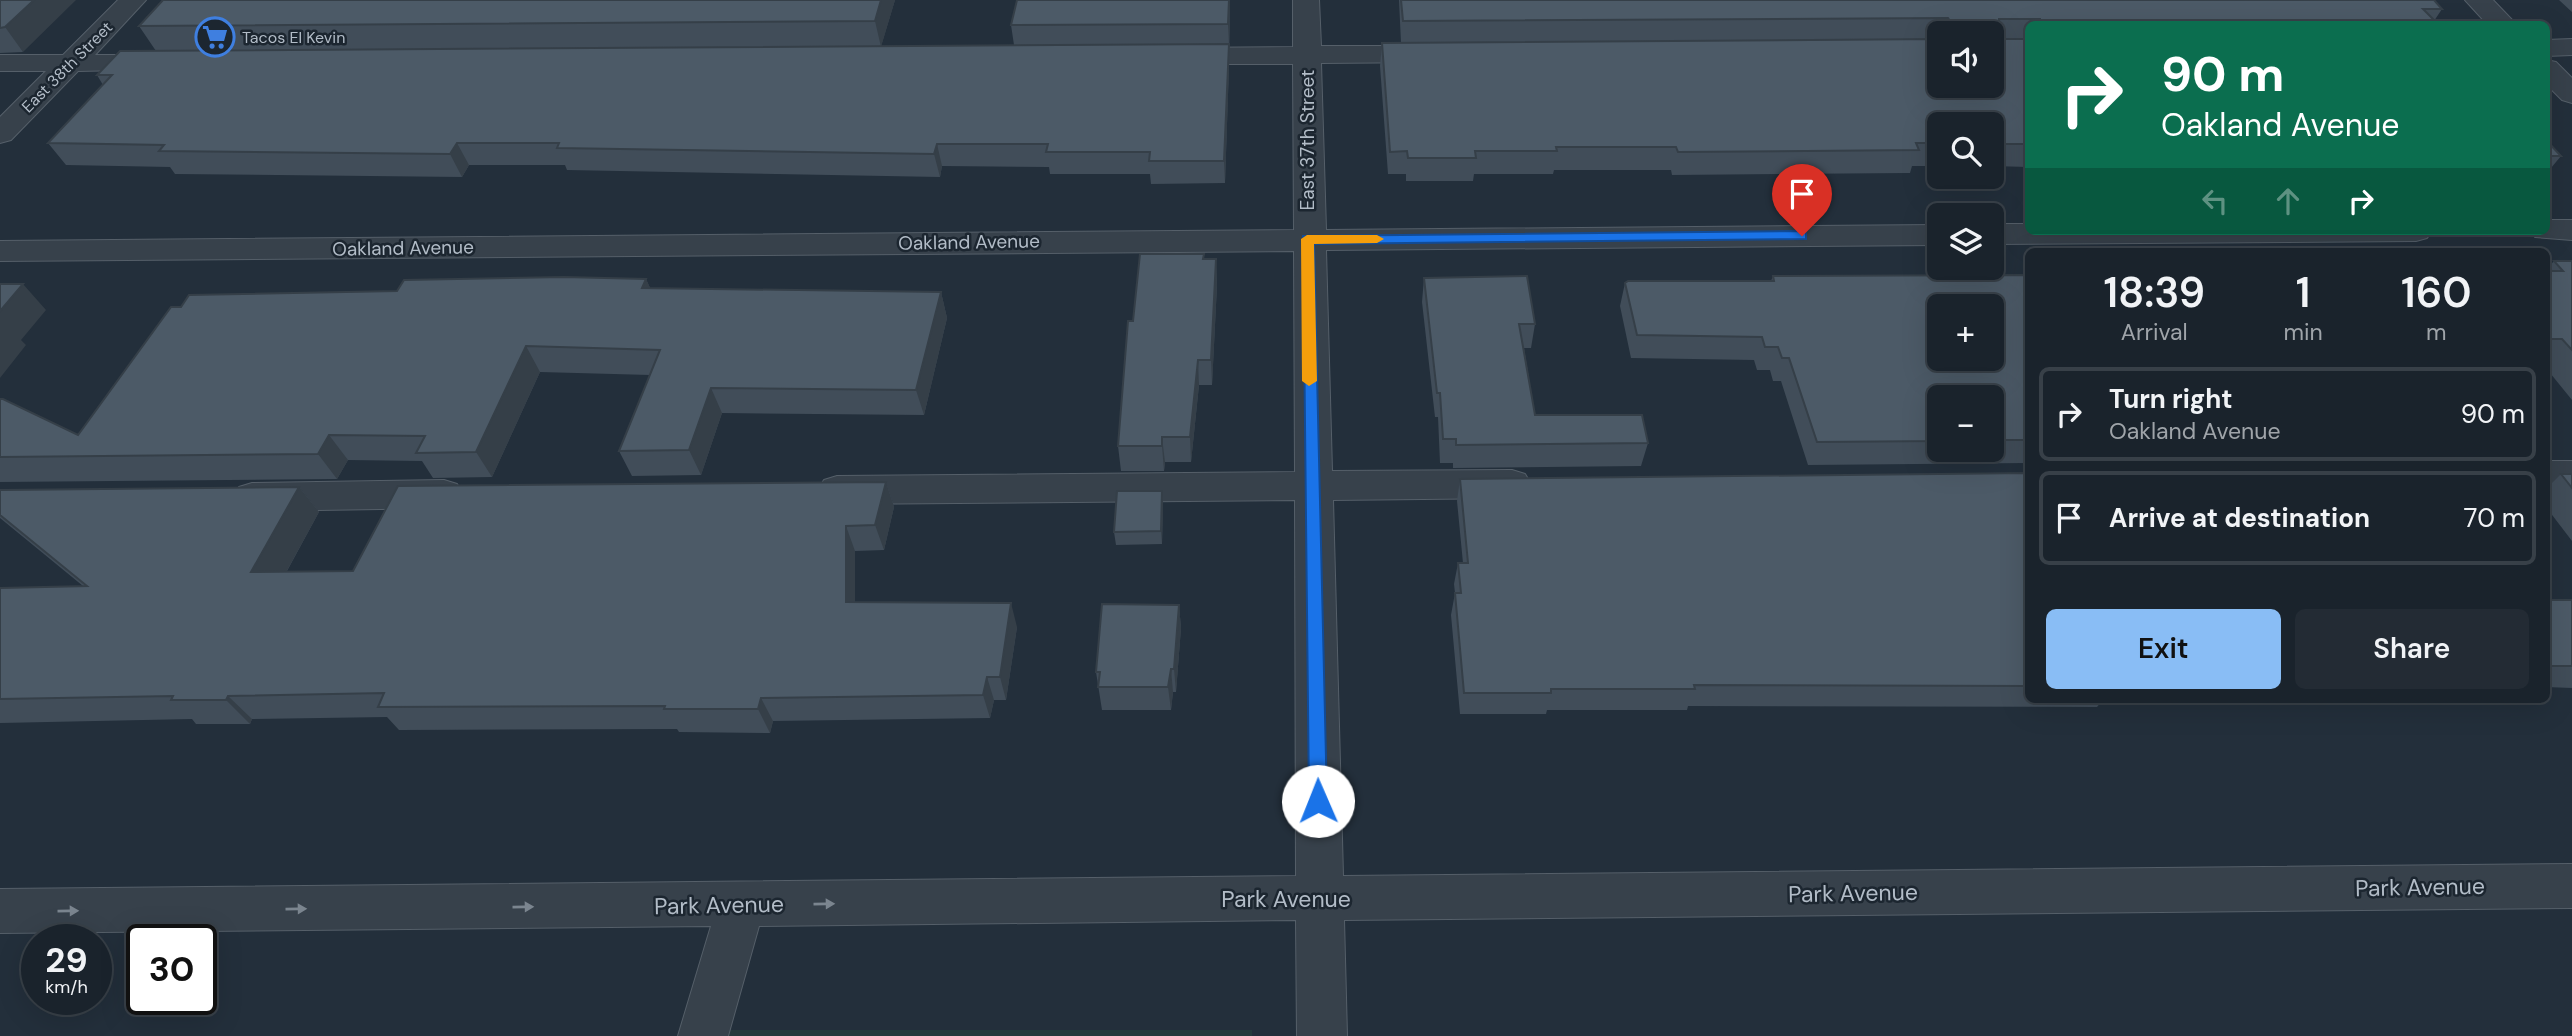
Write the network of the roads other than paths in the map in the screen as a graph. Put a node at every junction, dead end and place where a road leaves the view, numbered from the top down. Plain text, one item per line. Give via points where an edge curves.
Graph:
1 (133, 0) edge
2 (1306, 0) edge
3 (2478, 0) edge
4 (2499, 21) edge
5 (2572, 47) edge
6 (2550, 48) edge
7 (1466, 54) edge
8 (1307, 55) junction
9 (1146, 56) edge
10 (0, 63) edge
11 (71, 63) junction
12 (190, 63) edge
13 (2550, 72) edge
14 (2572, 94) edge
15 (0, 134) edge
16 (2550, 230) edge
17 (2572, 230) edge
18 (2004, 234) edge
19 (2025, 234) edge
20 (1927, 235) edge
21 (1307, 239) junction
22 (0, 251) edge
23 (2550, 475) edge
24 (2572, 475) edge
25 (1543, 484) edge
26 (1311, 485) junction
27 (796, 491) edge
28 (475, 494) edge
29 (223, 497) edge
30 (2572, 886) edge
31 (1321, 898) junction
32 (741, 905) junction
33 (0, 911) edge
34 (703, 1036) edge
35 (1322, 1036) edge

1 - 11 street, East 38th Street
2 - 8 street, East 37th Street
3 - 4 street
5 - 6 street
7 - 8 street
8 - 9 street
8 - 21 street, East 37th Street
10 - 11 street
11 - 12 street
11 - 15 street, East 38th Street
13 - 14 street
16 - 17 street
18 - 19 street
20 - 21 street, Oakland Avenue
21 - 22 street, Oakland Avenue
21 - 26 street, East 37th Street
23 - 24 street
25 - 26 street
26 - 27 street
26 - 31 street, East 37th Street
28 - 29 street
30 - 31 street, Park Avenue
32 -> 31 street, Park Avenue
31 - 35 street, East 37th Street
33 -> 32 street, Park Avenue
32 - 34 street

